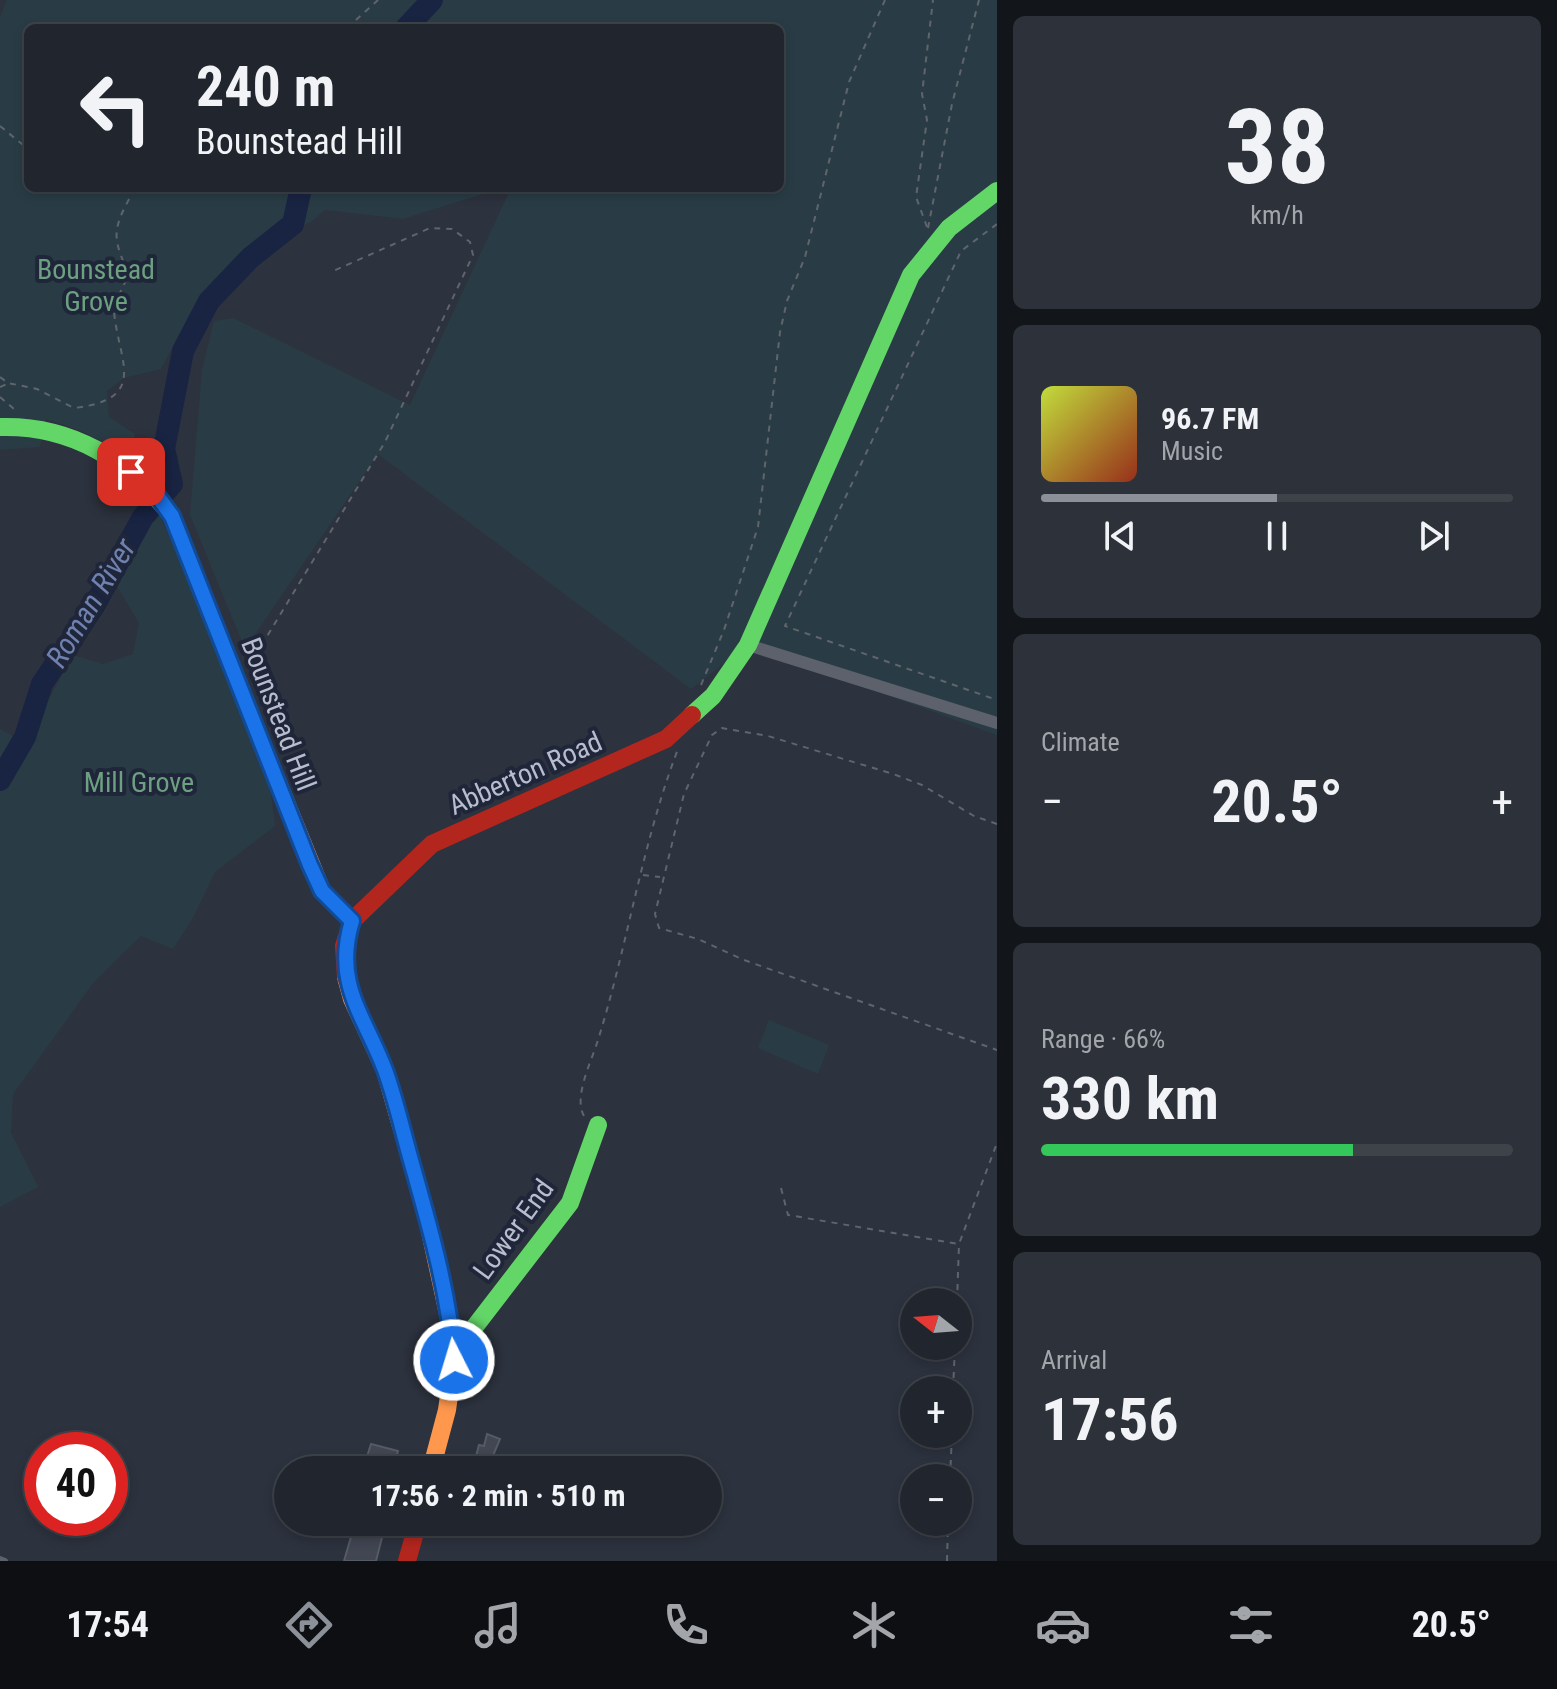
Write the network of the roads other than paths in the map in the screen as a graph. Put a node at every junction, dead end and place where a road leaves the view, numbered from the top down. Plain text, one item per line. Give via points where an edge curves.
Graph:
1 (997, 191) edge
2 (0, 427) edge
3 (748, 645) junction
4 (997, 723) edge
5 (352, 921) junction
6 (598, 1125) road end
7 (453, 1355) junction
8 (435, 1456) edge
9 (414, 1536) edge
10 (407, 1561) edge

1 - 3 street, Abberton Road via 933,240 911,275
2 - 5 street, Bounstead Hill via 38,427 82,444 131,472 172,516 322,891
3 - 4 street
3 - 5 street, Abberton Road via 713,696 666,739 432,844
5 - 7 street via 344,946 345,973 385,1070 449,1310
6 - 7 street, Lower End via 570,1203
7 - 8 street
9 - 10 street

